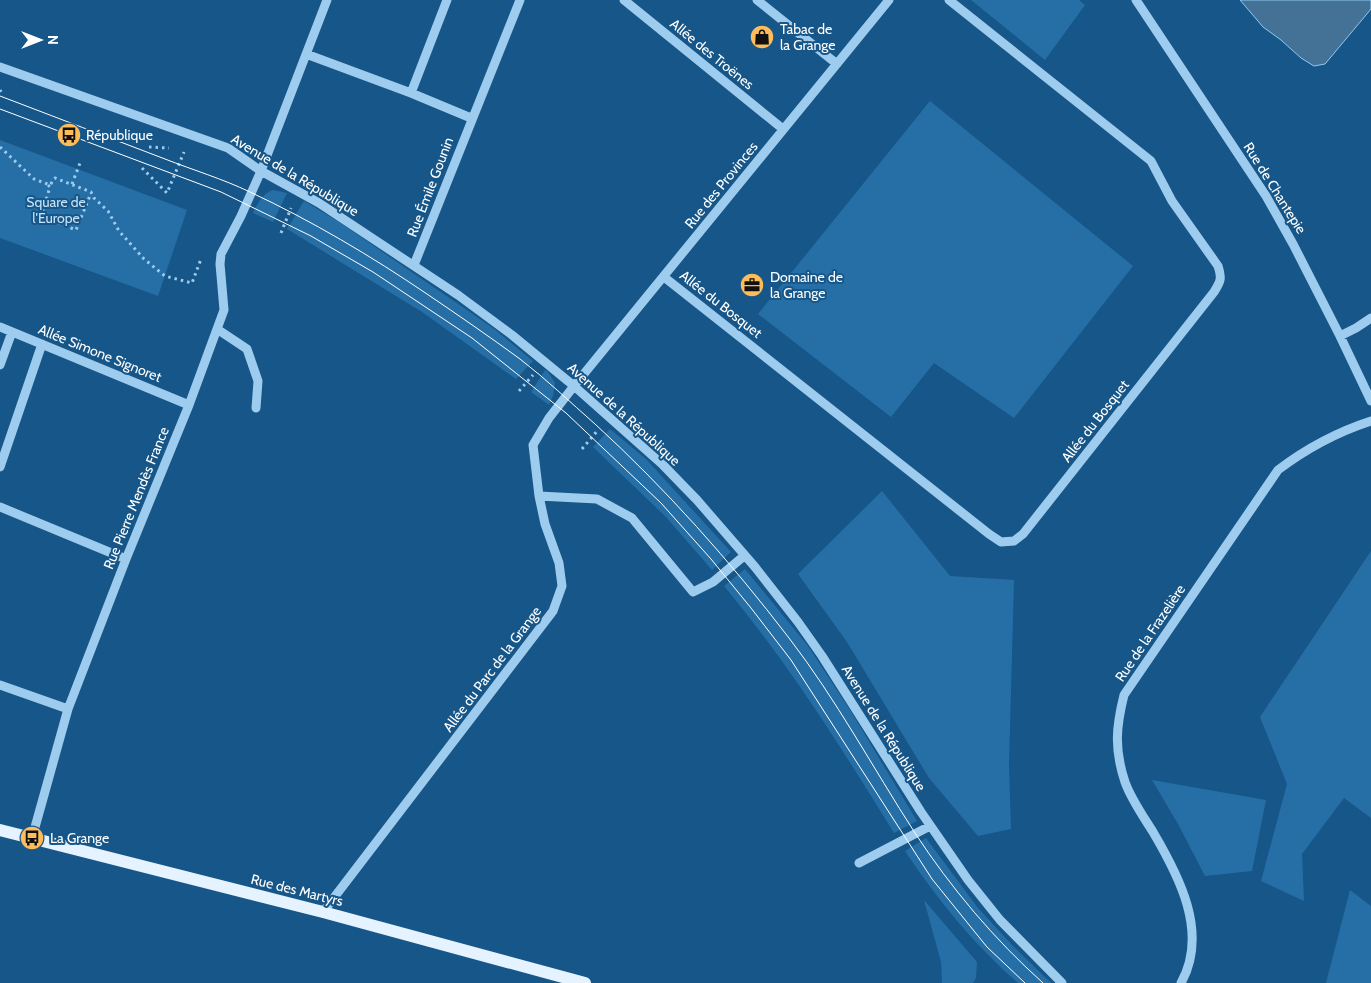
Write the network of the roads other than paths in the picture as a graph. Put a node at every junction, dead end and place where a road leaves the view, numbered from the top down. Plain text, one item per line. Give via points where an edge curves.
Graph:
1 (327, 0) edge
2 (447, 0) edge
3 (520, 0) edge
4 (624, 0) edge
5 (757, 0) edge
6 (889, 0) edge
7 (949, 0) edge
8 (1136, 0) edge
9 (306, 54) junction
10 (837, 64) junction
11 (0, 67) edge
12 (411, 93) junction
13 (471, 118) junction
14 (783, 129) junction
15 (261, 171) junction
16 (414, 265) junction
17 (664, 277) junction
18 (1371, 318) edge
19 (0, 326) edge
20 (217, 329) junction
21 (12, 332) junction
22 (1340, 336) junction
23 (42, 344) junction
24 (0, 365) edge
25 (574, 386) junction
26 (1371, 401) edge
27 (189, 405) junction
28 (256, 408) dead end
29 (1371, 421) edge
30 (0, 467) edge
31 (539, 496) junction
32 (0, 508) edge
33 (744, 556) junction
34 (126, 559) junction
35 (0, 685) edge
36 (68, 709) junction
37 (930, 826) junction
38 (0, 830) edge
39 (32, 838) junction
40 (860, 863) dead end
41 (322, 912) junction
42 (585, 983) edge
43 (1062, 983) edge
44 (1181, 983) edge

1 - 9 street, Rue Pierre Mendès France
2 - 12 street
3 - 13 street, Rue Émile Gounin
4 - 14 street, Allée des Troënes
5 - 10 street
6 - 10 street, Rue des Provinces
7 - 17 street, Allée du Bosquet via 1152,161 1172,201 1220,273 1221,281 1214,292 1023,534 1014,541 1002,542 990,534
8 - 22 street, Rue de Chantepie via 1266,196
9 - 12 street
9 - 15 street, Rue Pierre Mendès France
10 - 14 street, Rue des Provinces
11 - 15 street, Avenue de la République via 228,148
12 - 13 street
13 - 16 street, Rue Émile Gounin
14 - 17 street, Rue des Provinces
15 - 16 street, Avenue de la République via 318,203
15 - 20 street, Rue Pierre Mendès France via 221,254 224,310
16 - 25 street, Avenue de la République via 512,335
17 - 25 street, Rue des Provinces
18 - 22 street
19 - 21 street, Allée Simone Signoret
20 - 27 street, Rue Pierre Mendès France
20 - 28 street via 247,349 258,381
21 - 23 street, Allée Simone Signoret
21 - 24 street
22 - 26 street, Rue de Chantepie
23 - 27 street, Allée Simone Signoret
23 - 30 street
25 - 31 street, Allée du Parc de la Grange via 533,445
25 - 33 street, Avenue de la République via 677,480
27 - 34 street, Rue Pierre Mendès France
29 - 44 street, Rue de la Frazelière via 1343,430 1301,452 1278,470 1124,695 1117,724 1117,750 1125,783 1183,891 1192,928 1192,952
31 - 33 street via 597,499 632,518 693,592 713,582
31 - 41 street, Allée du Parc de la Grange via 559,564 562,586 553,610
32 - 34 street
33 - 37 street, Avenue de la République via 822,656
34 - 36 street, Rue Pierre Mendès France
35 - 36 street
36 - 39 street, Rue Pierre Mendès France
37 - 40 street
37 - 43 street, Avenue de la République via 1000,920
38 - 39 main road, Rue des Martyrs
39 - 41 main road, Rue des Martyrs
41 - 42 main road, Rue des Martyrs

